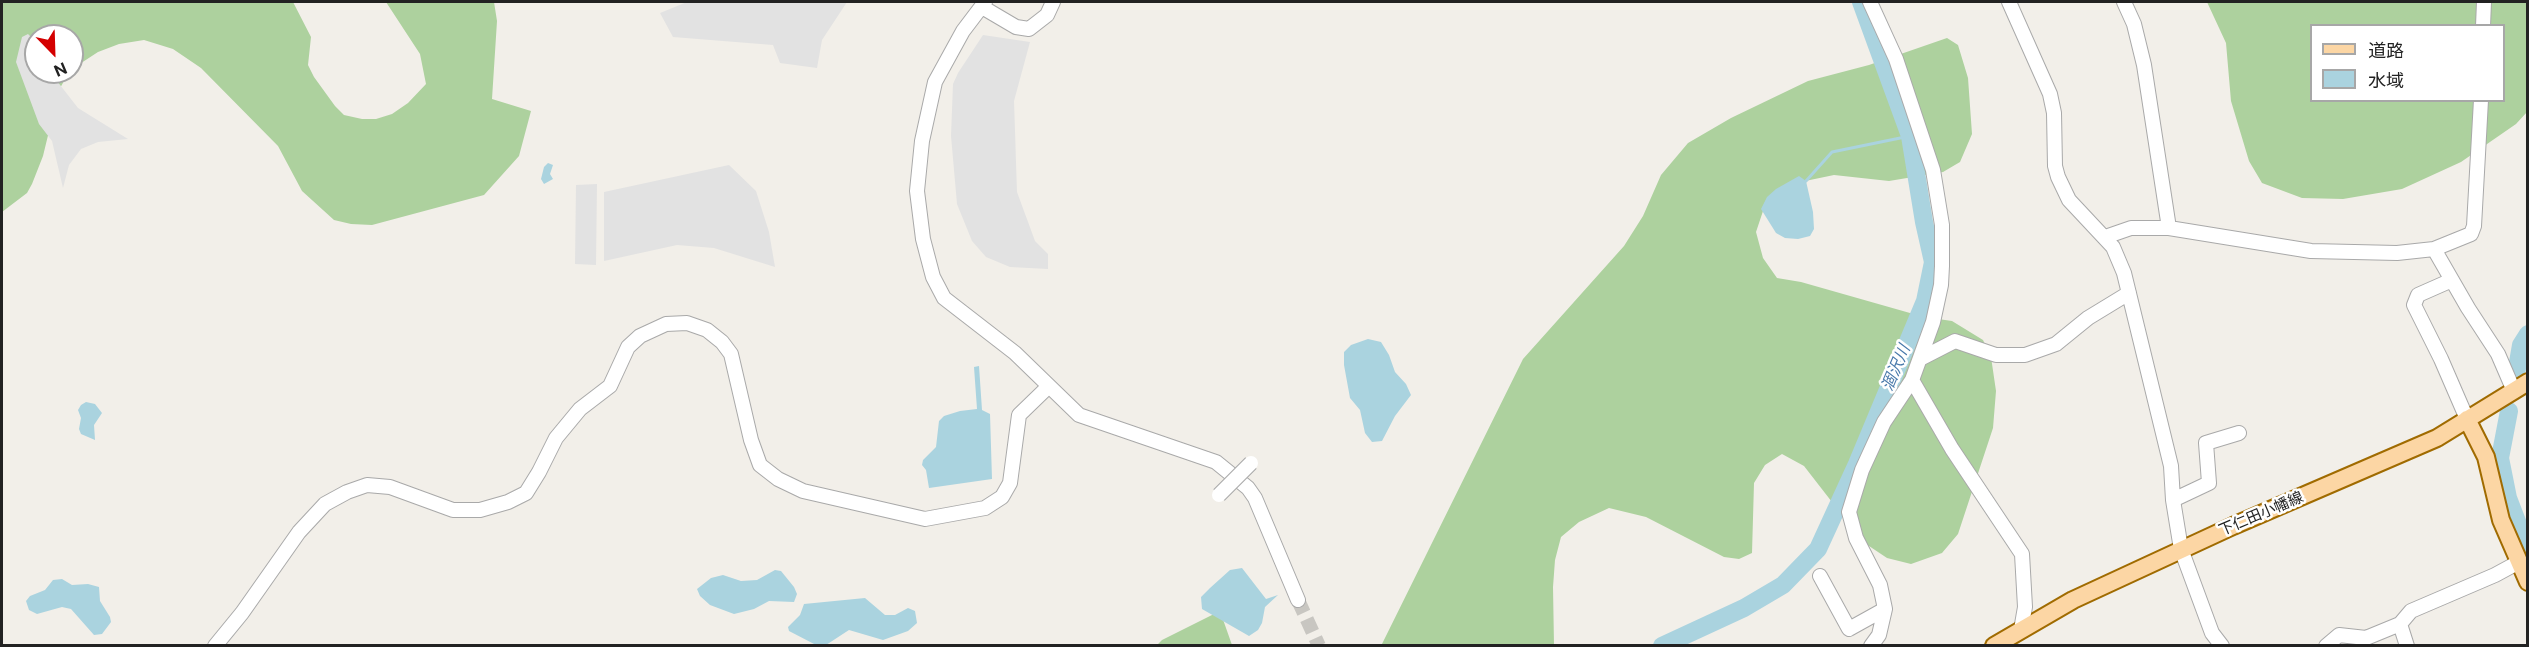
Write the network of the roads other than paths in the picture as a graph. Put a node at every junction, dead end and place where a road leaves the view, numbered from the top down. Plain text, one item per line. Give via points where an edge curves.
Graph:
1 (1053, 2) edge
2 (1870, 2) edge
3 (2009, 2) edge
4 (2124, 2) edge
5 (2484, 2) edge
6 (984, 4) edge
7 (2483, 24) edge
8 (2481, 102) edge
9 (2169, 228) junction
10 (2105, 237) junction
11 (2434, 249) junction
12 (2452, 280) junction
13 (2129, 293) junction
14 (1920, 359) junction
15 (1912, 380) junction
16 (1048, 386) junction
17 (2521, 387) edge
18 (2467, 419) junction
19 (2239, 432) dead end
20 (1251, 463) dead end
21 (1220, 495) dead end
22 (2173, 500) junction
23 (2181, 549) junction
24 (2519, 562) junction
25 (1820, 576) dead end
26 (2528, 582) edge
27 (1298, 600) tunnel mouth
28 (1885, 609) junction
29 (2400, 624) junction
30 (2021, 630) junction
31 (2001, 644) edge
32 (215, 645) edge
33 (1871, 645) edge
34 (2222, 645) edge
35 (2326, 645) edge
36 (2407, 645) edge

1 - 6 street via 1047,15 1029,29 1016,27
2 - 14 street via 1896,59 1938,196 1942,225 1941,285
3 - 10 street via 2050,94 2058,177 2069,200
4 - 9 street via 2144,65
5 - 7 street
6 - 16 street via 963,31 934,82 917,191 923,239 933,277 944,298 1015,352
8 - 11 street via 2474,226 2471,234
9 - 10 street via 2131,228
9 - 11 street via 2338,254
10 - 13 street via 2113,247
11 - 12 street
12 - 17 street
12 - 18 street via 2418,295 2414,306
13 - 14 street via 2056,344 2025,355 1996,355 1955,341
13 - 22 street via 2171,466
14 - 15 street
15 - 28 street via 1884,422 1862,470 1849,512 1856,538 1880,585
15 - 30 street via 1952,449 2022,554 2025,607
16 - 27 street via 1079,415 1216,462 1248,488
16 - 32 street via 1019,415 1010,483 1002,497 985,508 925,519 803,491 778,479 760,465 731,354 707,330 687,323 666,324 640,336 628,347 610,386 580,409 556,438 526,493 480,510 453,510 390,487 366,485 347,492 325,504 299,532 242,614
17 - 18 main road, 下仁田小幡線
18 - 23 main road, 下仁田小幡線 via 2408,452
18 - 24 main road via 2486,458 2497,507
19 - 22 street via 2206,444 2210,483
20 - 21 street, bridge
22 - 23 street
23 - 30 main road, 下仁田小幡線 via 2073,600
23 - 34 street via 2212,633
24 - 26 main road
24 - 29 street via 2411,611
25 - 28 street via 1849,628
28 - 33 street via 1879,635
29 - 35 street via 2366,638 2339,635
29 - 36 street
30 - 31 main road, 下仁田小幡線

